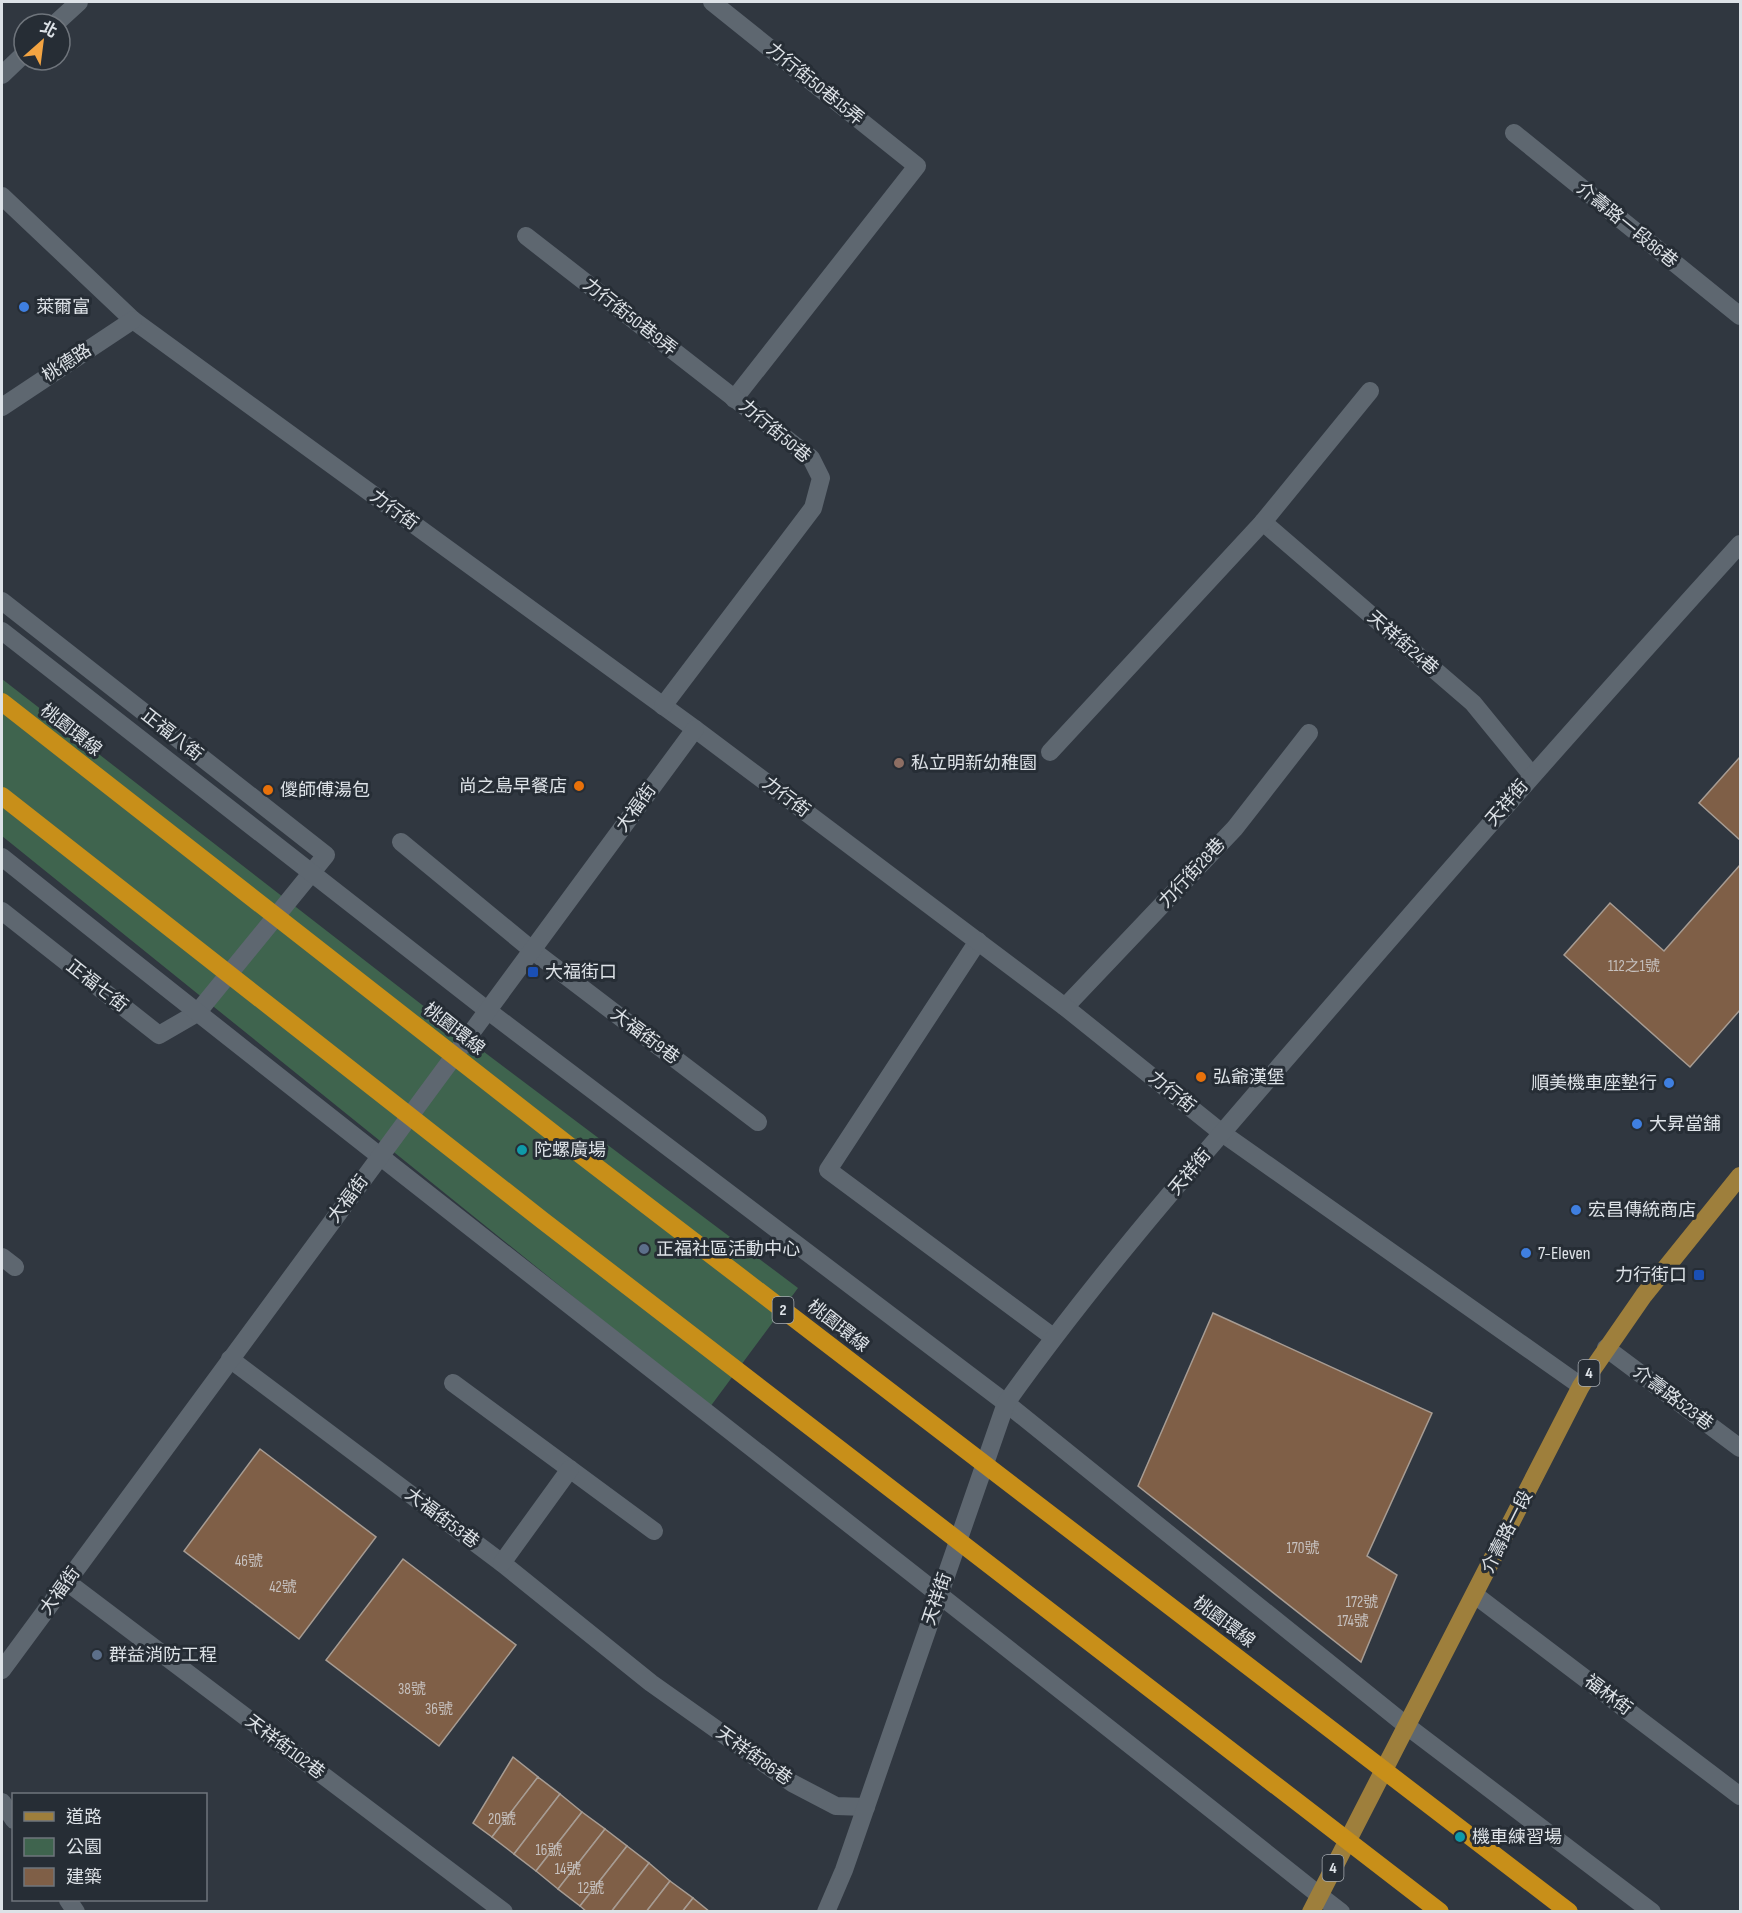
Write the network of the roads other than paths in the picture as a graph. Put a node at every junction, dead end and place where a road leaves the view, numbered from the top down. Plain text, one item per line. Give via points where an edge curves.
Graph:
1 (712, 2) edge
2 (1514, 133) dead end
3 (917, 166) joint
4 (2, 196) edge
5 (525, 236) dead end
6 (1740, 316) edge
7 (133, 320) junction
8 (1370, 391) dead end
9 (734, 399) junction
10 (2, 406) edge
11 (1263, 522) junction
12 (1740, 543) edge
13 (2, 601) edge
14 (2, 631) edge
15 (2, 702) edge
16 (663, 706) junction
17 (695, 729) junction
18 (1309, 733) dead end
19 (1050, 752) dead end
20 (1532, 774) junction
21 (2, 796) edge
22 (401, 842) dead end
23 (2, 857) edge
24 (313, 873) junction
25 (2, 911) edge
26 (978, 941) junction
27 (532, 950) junction
28 (1065, 1006) junction
29 (488, 1010) junction
30 (197, 1013) junction
31 (758, 1122) dead end
32 (1222, 1132) junction
33 (378, 1158) junction
34 (1740, 1176) edge
35 (1053, 1337) junction
36 (1606, 1348) junction
37 (230, 1359) junction
38 (453, 1383) dead end
39 (1581, 1386) junction
40 (1006, 1403) junction
41 (1740, 1448) edge
42 (570, 1469) junction
43 (654, 1531) dead end
44 (502, 1563) junction
45 (67, 1582) junction
46 (939, 1592) junction
47 (1475, 1595) junction
48 (2, 1671) edge
49 (651, 1683) joint
50 (1407, 1726) junction
51 (1740, 1796) edge
52 (2, 1802) edge
53 (866, 1806) junction
54 (12, 1817) edge
55 (1315, 1903) edge
56 (504, 1911) edge
57 (826, 1911) edge
58 (1341, 1911) edge
59 (1440, 1911) edge
60 (1569, 1911) edge
61 (1652, 1911) edge

1 - 3 street, 力行街50巷15弄
2 - 6 street, 介壽路一段86巷
3 - 9 street, 力行街50巷
4 - 7 street, 力行街
5 - 9 street, 力行街50巷9弄
7 - 10 street, 桃德路
7 - 16 street, 力行街
8 - 11 street
9 - 16 street, 力行街50巷 via 811,458 821,478 813,508
11 - 19 street
11 - 20 street, 天祥街24巷 via 1473,704
12 - 20 street, 天祥街
13 - 24 street, 正福八街 via 326,855
14 - 24 street
15 - 60 highway, 桃園環線 / 2 via 591,1162
16 - 17 street, 力行街
17 - 26 street, 力行街
17 - 27 street, 大福街
18 - 28 street, 力行街28巷 via 1234,828
20 - 32 street, 天祥街
21 - 59 highway via 542,1220
22 - 27 street, 大福街9巷
23 - 30 street
24 - 29 street
24 - 30 street
25 - 30 street, 正福七街 via 159,1035
26 - 28 street, 力行街
26 - 35 street via 828,1170
27 - 29 street, 大福街
27 - 31 street, 大福街9巷
28 - 32 street, 力行街
29 - 33 street, 大福街
29 - 40 street
30 - 33 street
32 - 35 street, 天祥街
32 - 39 street, 力行街
33 - 37 street, 大福街
33 - 46 street
34 - 36 main road, 介壽路一段 / 4
35 - 40 street, 天祥街
36 - 39 main road, 介壽路一段 / 4
36 - 41 street, 介壽路523巷
37 - 44 street, 大福街53巷
37 - 45 street, 大福街
38 - 42 street
39 - 47 main road, 介壽路一段 / 4
40 - 46 street, 天祥街
40 - 50 street
42 - 43 street
42 - 44 street
44 - 49 street, 大福街53巷
45 - 48 street, 大福街
45 - 56 street, 天祥街102巷
46 - 53 street, 天祥街
46 - 55 street
47 - 50 main road, 介壽路一段 / 4
47 - 51 street, 福林街
49 - 53 street, 天祥街86巷 via 792,1783 836,1806
50 - 55 main road, 介壽路一段 / 4
50 - 61 street
52 - 54 street
53 - 57 street, 天祥街
55 - 58 street

